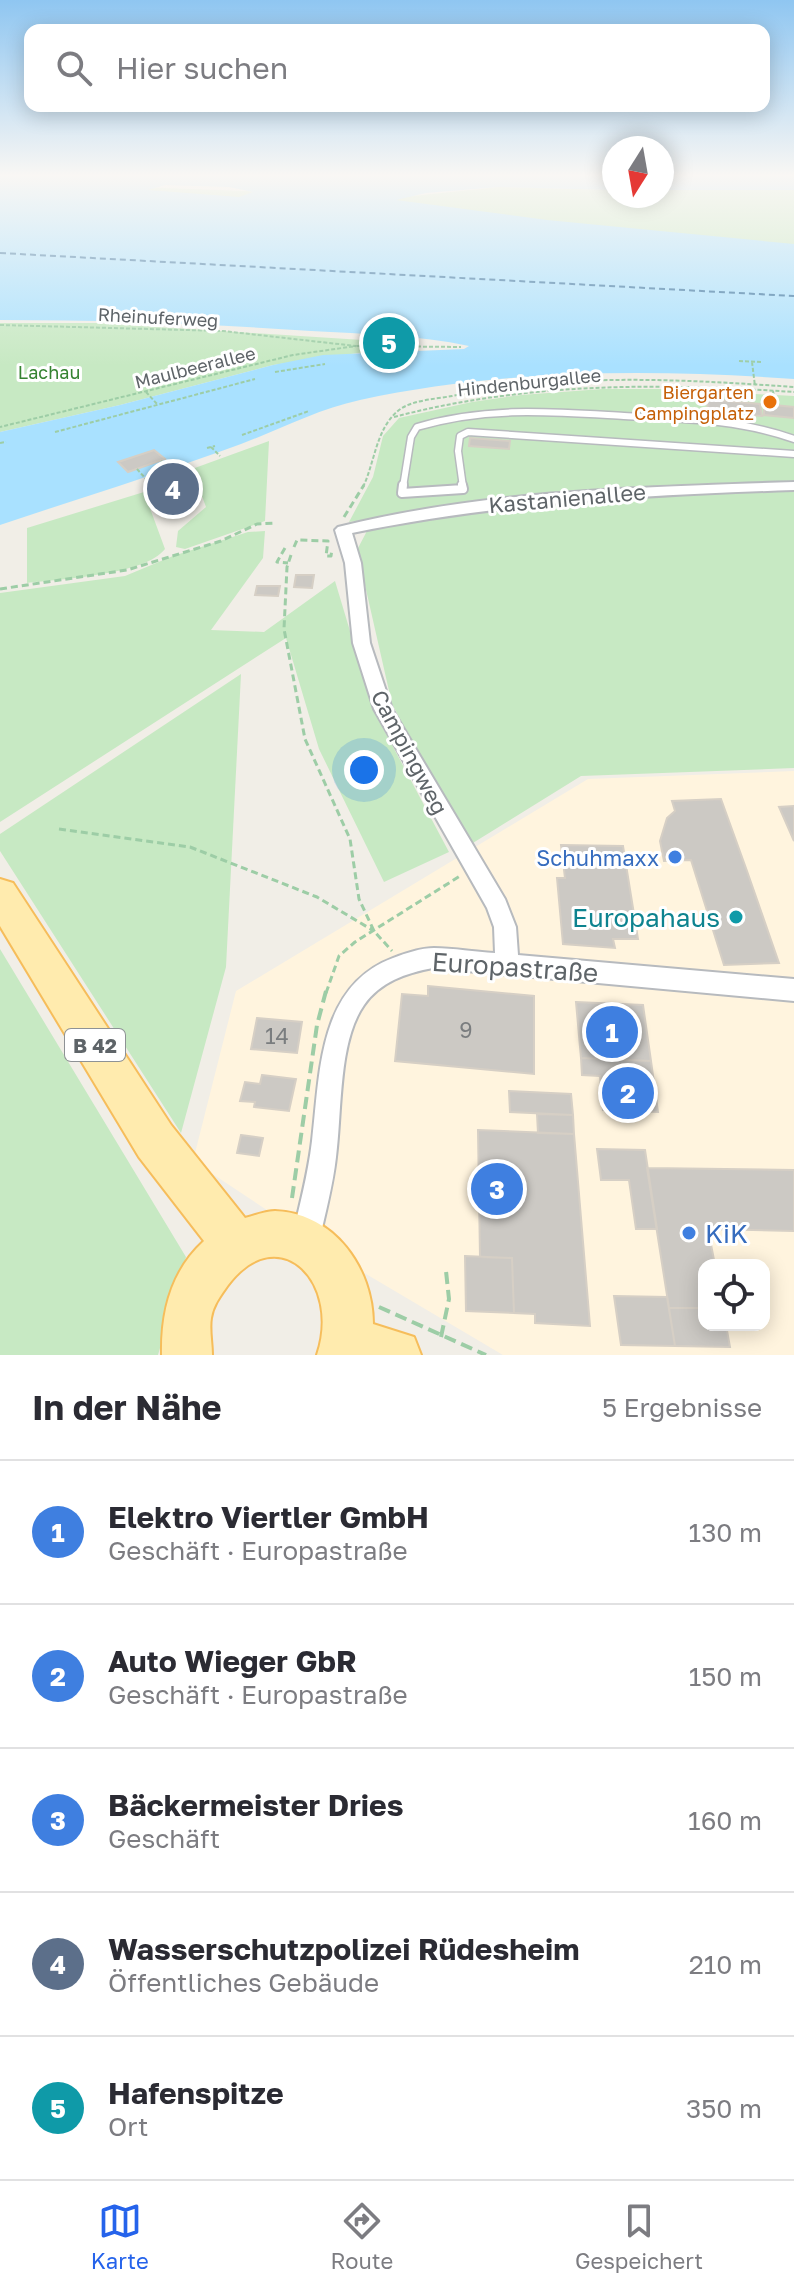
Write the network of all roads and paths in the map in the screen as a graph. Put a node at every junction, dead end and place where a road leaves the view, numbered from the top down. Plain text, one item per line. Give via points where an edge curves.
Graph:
1 (0, 325) edge
2 (356, 346) junction
3 (461, 347) dead end
4 (739, 361) dead end
5 (752, 362) junction
6 (763, 362) dead end
7 (325, 364) dead end
8 (275, 372) dead end
9 (255, 379) dead end
10 (755, 384) junction
11 (781, 386) junction
12 (794, 387) edge
13 (756, 390) junction
14 (773, 391) junction
15 (146, 392) junction
16 (783, 392) junction
17 (794, 392) edge
18 (775, 403) dead end
19 (157, 405) junction
20 (309, 411) dead end
21 (394, 417) junction
22 (0, 427) edge
23 (55, 432) dead end
24 (242, 435) dead end
25 (794, 439) edge
26 (6, 442) dead end
27 (0, 443) edge
28 (211, 447) dead end
29 (794, 454) edge
30 (220, 456) dead end
31 (161, 461) dead end
32 (137, 469) dead end
33 (171, 471) dead end
34 (146, 479) dead end
35 (794, 486) edge
36 (276, 523) dead end
37 (343, 530) junction
38 (294, 547) dead end
39 (285, 548) dead end
40 (291, 555) dead end
41 (331, 556) dead end
42 (288, 563) junction
43 (0, 589) edge
44 (59, 829) dead end
45 (0, 894) edge
46 (374, 931) junction
47 (403, 963) junction
48 (507, 964) junction
49 (794, 990) edge
50 (305, 1242) junction
51 (235, 1244) junction
52 (446, 1271) dead end
53 (353, 1333) edge
54 (418, 1346) edge
55 (187, 1355) edge
56 (486, 1355) edge

1 - 2 path, Rheinuferweg via 129,327
2 - 3 path
2 - 15 path, Maulbeerallee via 293,355
4 - 5 path
5 - 6 path
5 - 10 path
7 - 8 path
9 - 19 path
10 - 11 path
10 - 13 path
10 - 21 path via 616,380 532,385 445,397 406,407
11 - 12 path
11 - 16 path
13 - 14 path, Hindenburgallee
13 - 21 path, Hindenburgallee via 655,385 550,388 476,397
14 - 16 path, Hindenburgallee
14 - 18 path
15 - 19 path
15 - 22 path, Maulbeerallee
16 - 17 path, Hindenburgallee
19 - 23 path
20 - 24 path
21 - 37 path via 379,437
25 - 29 lane via 736,422 498,410 417,427 402,493 463,489 458,439 468,432
26 - 27 path
28 - 30 path
31 - 33 path
32 - 34 path
35 - 37 street, Kastanienallee via 549,496
36 - 43 path via 257,524 136,568
37 - 48 street, Campingweg via 353,559 358,628 374,686 497,906 505,927
38 - 41 path via 297,540 328,541 326,556
39 - 42 path via 277,562
40 - 42 path
42 - 46 path via 284,629 305,739 350,839 359,899
44 - 46 path via 190,847 317,897
45 - 51 main road, B 42 via 155,1141
46 - 47 path
47 - 48 street, Europastraße via 433,958
47 - 50 street, Europastraße via 377,975 355,997 341,1022 323,1159
48 - 49 street, Europastraße
50 - 51 main road via 272,1234
50 - 53 main road via 325,1256 341,1281
51 - 55 main road via 214,1261 194,1291 184,1326
52 - 54 path via 449,1299
53 - 54 main road
53 - 54 path
54 - 56 path

